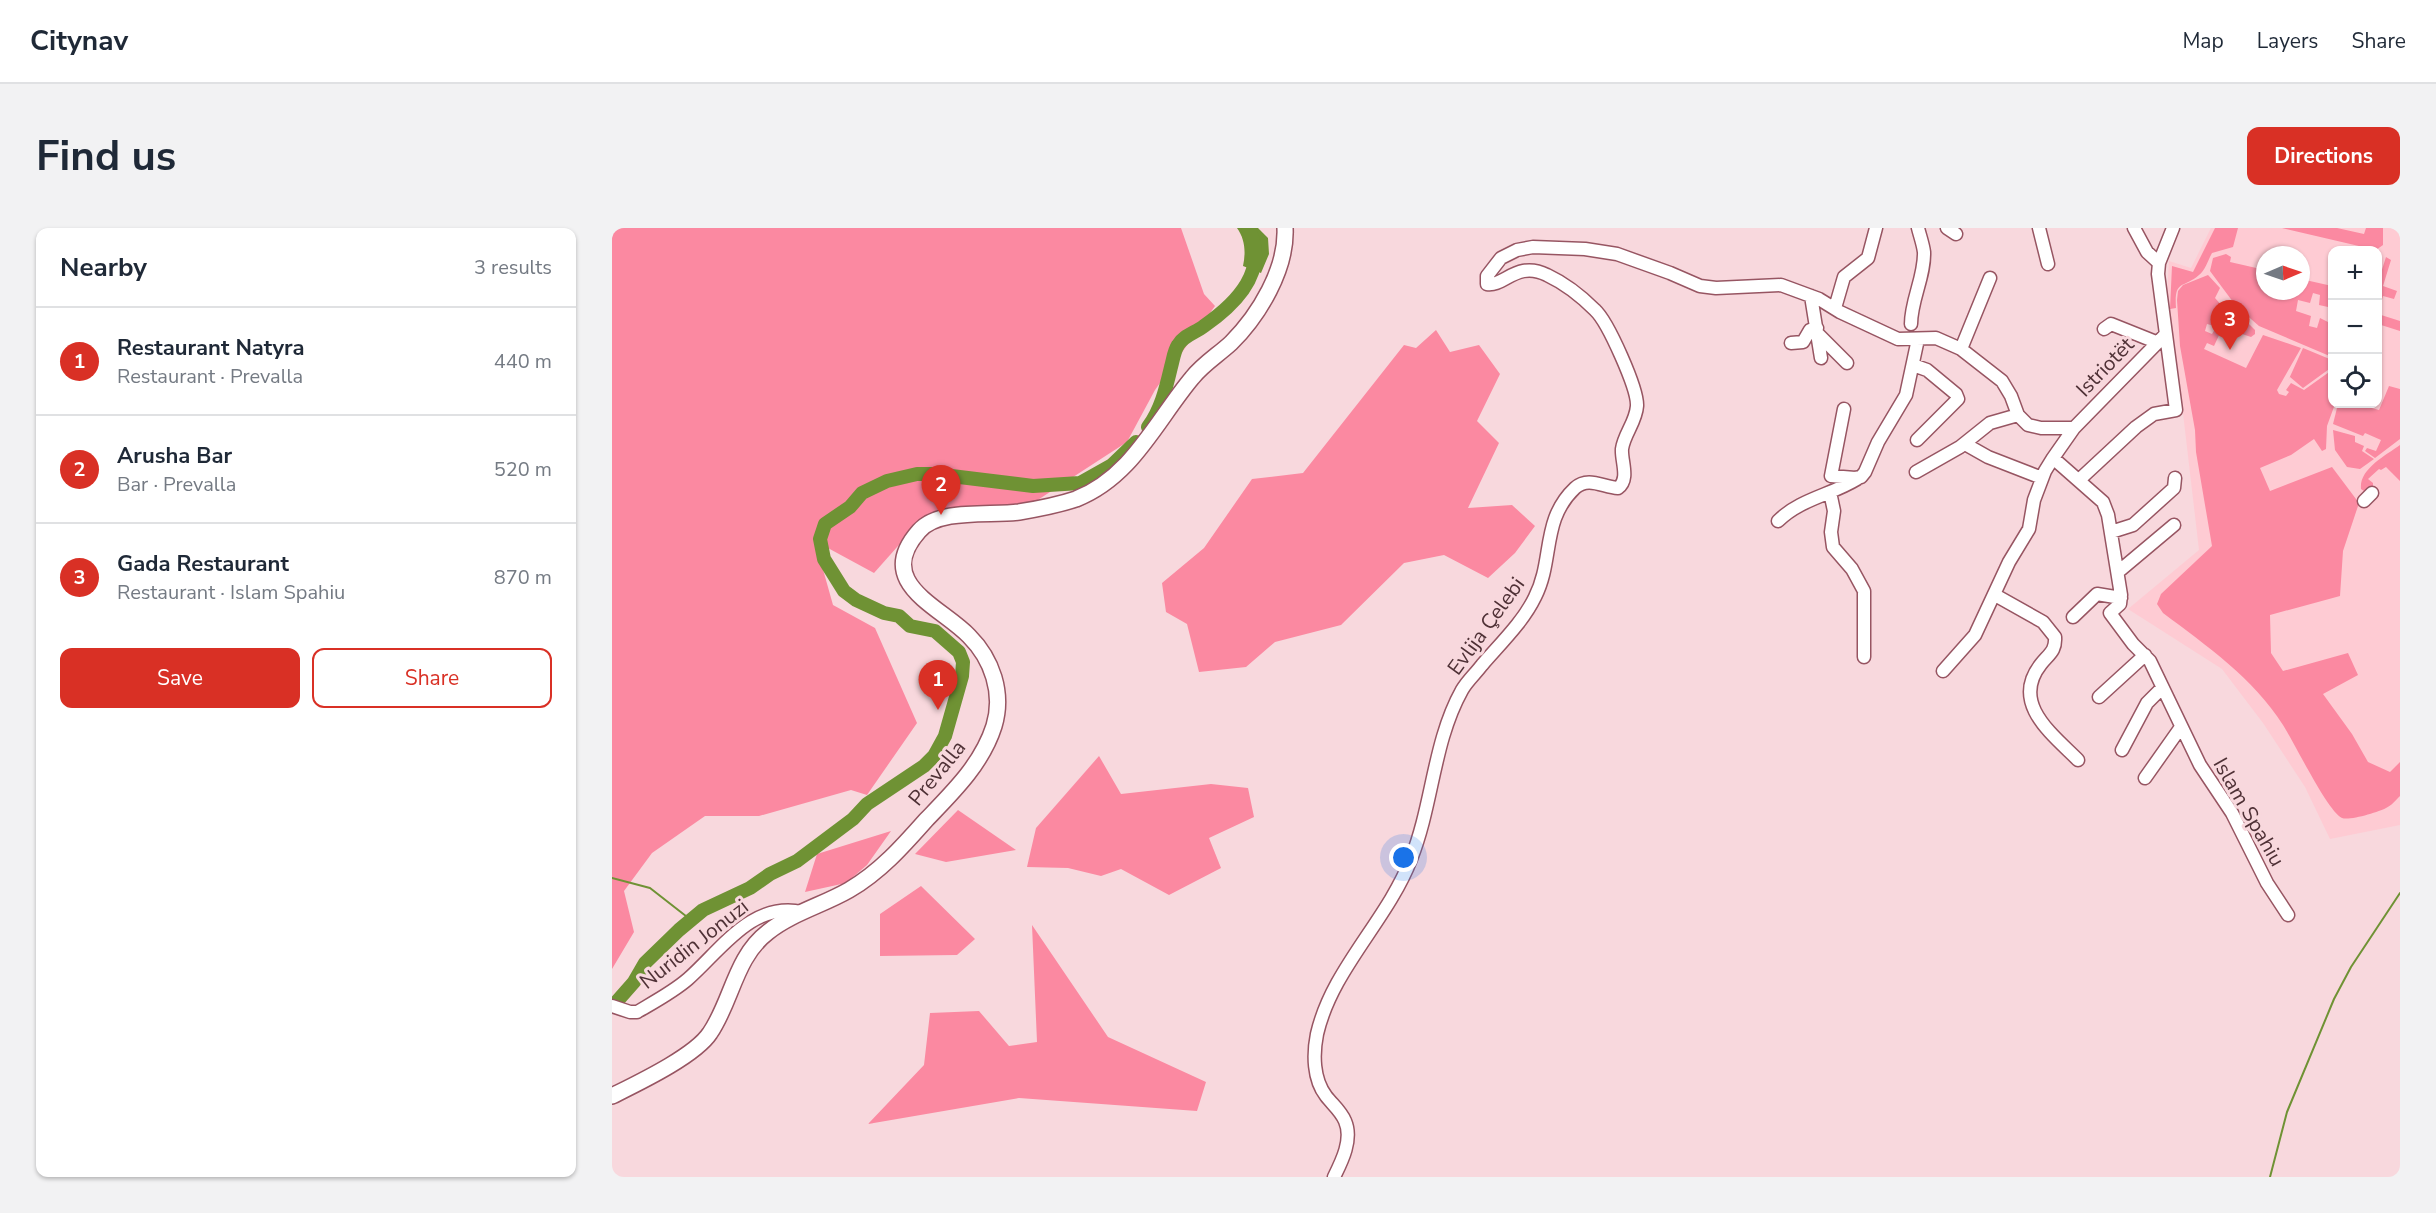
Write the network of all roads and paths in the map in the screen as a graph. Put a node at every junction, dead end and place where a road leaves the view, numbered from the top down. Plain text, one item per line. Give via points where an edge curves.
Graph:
1 (1285, 228) edge
2 (1876, 228) edge
3 (1918, 228) edge
4 (2039, 228) edge
5 (2134, 228) edge
6 (2173, 228) edge
7 (2159, 263) junction
8 (2048, 264) dead end
9 (1990, 278) dead end
10 (1811, 296) junction
11 (1835, 308) junction
12 (1911, 324) dead end
13 (2104, 329) dead end
14 (1817, 330) junction
15 (1917, 339) junction
16 (2161, 339) junction
17 (1791, 344) dead end
18 (1961, 349) junction
19 (1821, 358) dead end
20 (1847, 363) dead end
21 (1913, 365) junction
22 (1844, 409) dead end
23 (2018, 415) junction
24 (2074, 428) junction
25 (1917, 441) dead end
26 (1965, 444) junction
27 (2053, 458) junction
28 (1916, 472) dead end
29 (1861, 477) junction
30 (2042, 478) junction
31 (2175, 478) dead end
32 (2079, 480) junction
33 (1830, 492) junction
34 (1778, 521) dead end
35 (2174, 525) dead end
36 (2111, 532) junction
37 (2118, 572) junction
38 (1995, 595) junction
39 (2121, 598) junction
40 (2073, 617) dead end
41 (2145, 655) junction
42 (1864, 657) dead end
43 (1943, 672) dead end
44 (2162, 688) junction
45 (2099, 697) dead end
46 (2181, 727) junction
47 (2122, 750) dead end
48 (2078, 760) dead end
49 (2145, 778) dead end
50 (802, 912) junction
51 (2288, 915) dead end
52 (612, 1006) edge
53 (612, 1096) edge
54 (1334, 1177) edge

1 - 50 main road, Prevalla via 1281,263 1254,317 1194,375 1153,434 1124,466 1079,497 1017,512 938,519 926,524 910,543 904,566 911,587 969,636 991,667 997,686 995,723 975,765 898,851 852,888
2 - 11 street via 1868,258 1845,277
3 - 12 street via 1924,251
4 - 8 street
5 - 7 street via 2147,252
6 - 7 street
7 - 16 street via 2164,304
9 - 18 street
10 - 11 street, Evlija Çelebi
10 - 14 street
10 - 54 street, Evlija Çelebi via 1781,285 1700,286 1617,254 1555,247 1517,250 1501,258 1487,276 1487,284 1492,285 1519,272 1545,274 1597,311 1637,395 1635,415 1622,447 1623,484 1618,488 1585,482 1572,492 1550,530 1543,577 1534,600 1463,687 1450,716 1412,859 1326,1007 1317,1038 1316,1070 1322,1090 1345,1119 1348,1138
11 - 15 street, Evlija Çelebi via 1898,339
13 - 16 street via 2111,324
14 - 17 street via 1810,330 1803,342
14 - 19 street
14 - 20 street
15 - 18 street, Evlija Çelebi via 1936,338
15 - 21 street
16 - 24 street, Istriotët
16 - 32 street via 2176,410 2154,414 2136,426
18 - 23 street, Evlija Çelebi via 2002,381
21 - 25 street via 1928,370 1958,399
21 - 29 street via 1906,395
22 - 29 street via 1831,476
23 - 24 street via 2028,425
23 - 26 street via 1990,423
24 - 27 street, Istriotët
26 - 28 street
26 - 30 street via 1988,458
27 - 30 street, Istriotët
27 - 32 street, Islam Spahiu
29 - 33 street
30 - 38 street, Istriotët via 2029,529
31 - 36 street via 2174,488 2133,525
32 - 36 street, Islam Spahiu via 2103,502
33 - 34 street via 1795,506
33 - 42 street via 1833,547 1864,591
35 - 37 street
36 - 37 street, Islam Spahiu
37 - 39 street, Islam Spahiu
38 - 43 street, Istriotët via 1973,639
38 - 48 street via 2043,622 2055,637 2052,653 2029,687 2029,699 2052,737
39 - 40 street via 2097,594
39 - 41 street, Islam Spahiu via 2110,613
41 - 44 street, Islam Spahiu
41 - 45 street
44 - 46 street, Islam Spahiu
44 - 47 street via 2147,703
46 - 49 street
46 - 51 street, Islam Spahiu
50 - 52 street, Nuridin Jonuzi via 783,909 762,915 735,934 686,981 637,1012
50 - 53 main road, Prevalla via 766,933 749,953 703,1043

